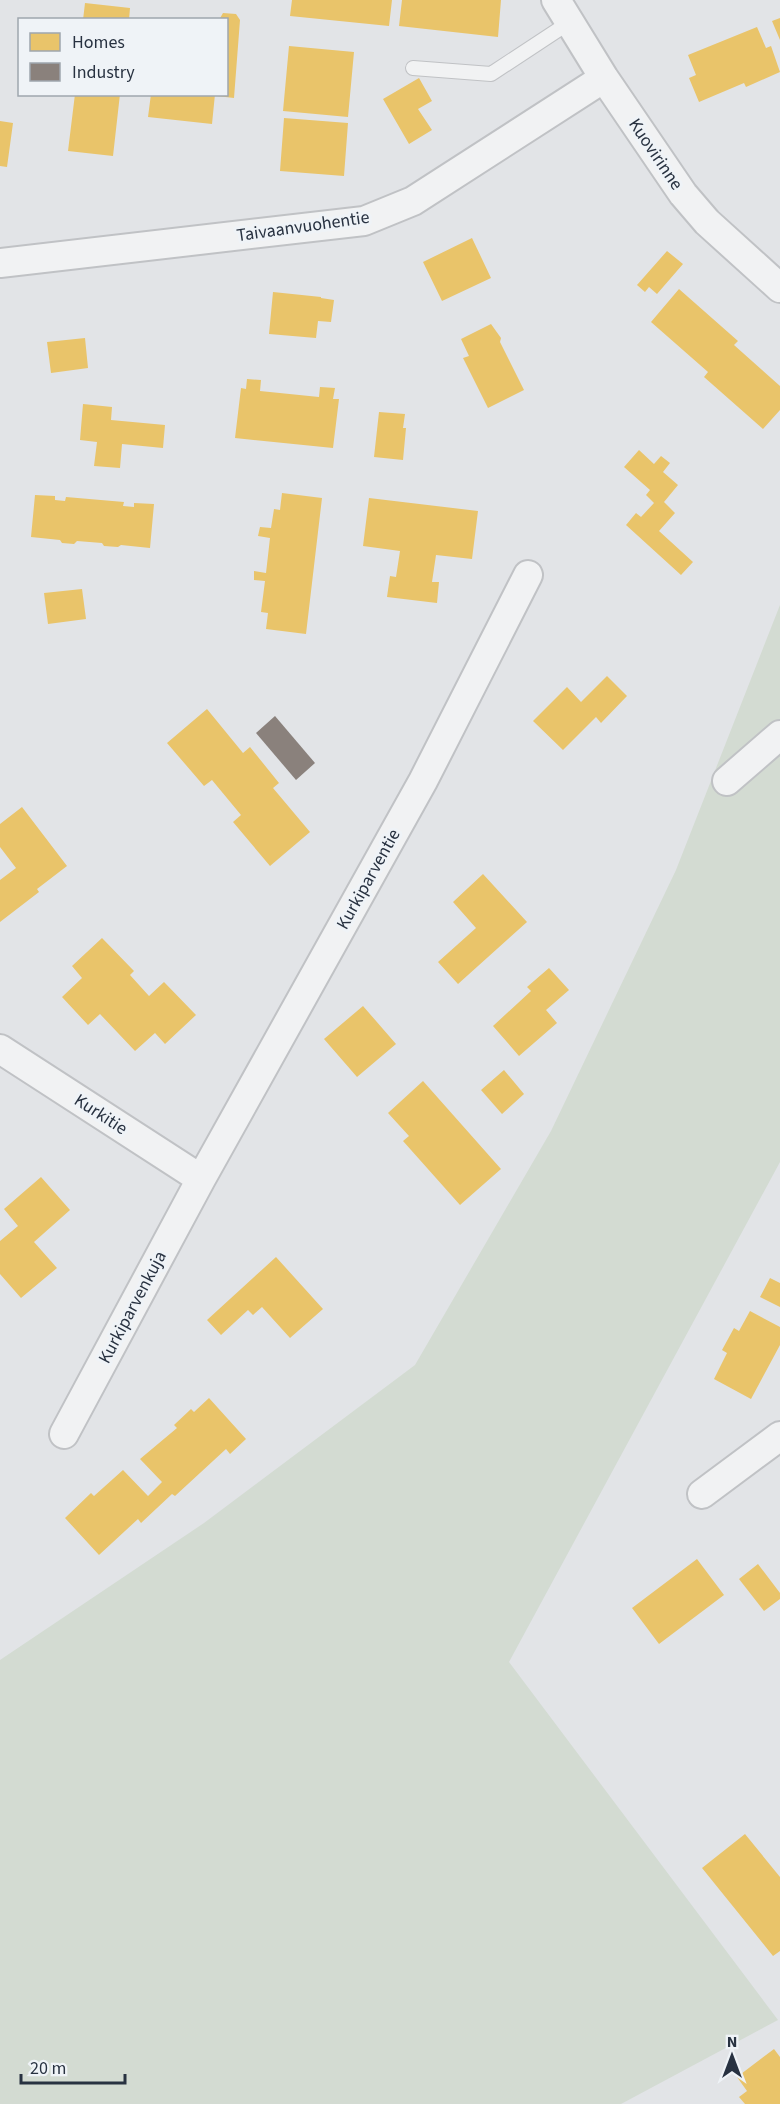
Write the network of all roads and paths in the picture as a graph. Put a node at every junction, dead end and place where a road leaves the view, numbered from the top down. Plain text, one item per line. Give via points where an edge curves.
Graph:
1 (563, 11) edge
2 (413, 68) dead end
3 (604, 78) junction
4 (0, 263) edge
5 (780, 288) edge
6 (528, 575) dead end
7 (780, 735) edge
8 (727, 781) dead end
9 (0, 1049) edge
10 (201, 1179) junction
11 (63, 1434) dead end
12 (780, 1436) edge
13 (702, 1494) dead end

1 - 2 lane via 491,74
1 - 3 street, Kuovirinne
3 - 4 street, Taivaanvuohentie via 413,201 364,221
3 - 5 street, Kuovirinne via 683,194 707,222
6 - 10 street, Kurkiparventie via 423,781
7 - 8 street
9 - 10 street, Kurkitie
10 - 11 street, Kurkiparvenkuja
12 - 13 street

